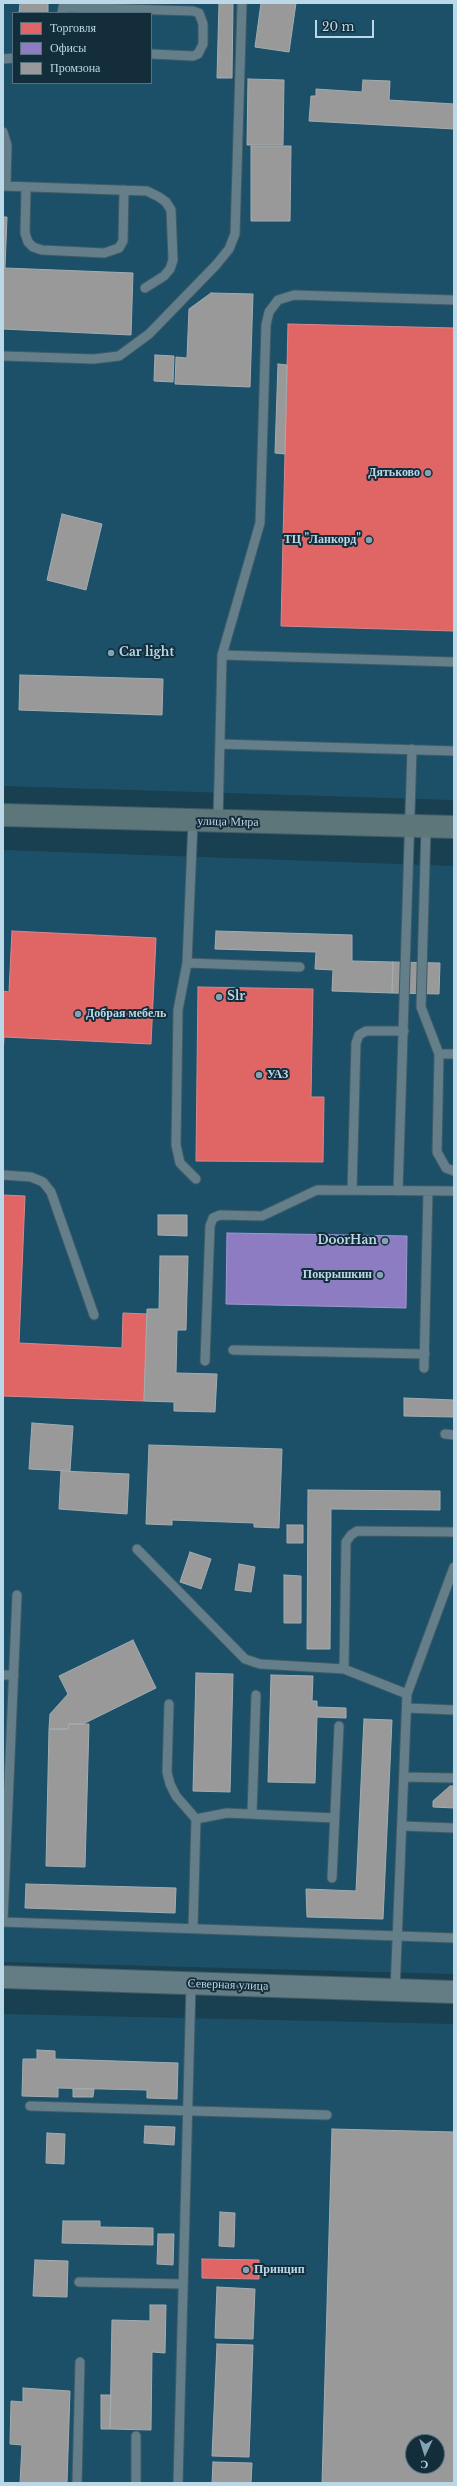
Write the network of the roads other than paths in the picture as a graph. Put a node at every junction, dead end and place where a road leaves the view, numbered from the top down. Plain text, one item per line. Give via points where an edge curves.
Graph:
1 (242, 3) edge
2 (62, 8) edge
3 (152, 54) edge
4 (3, 132) edge
5 (4, 186) edge
6 (26, 186) junction
7 (124, 190) junction
8 (145, 288) dead end
9 (454, 300) edge
10 (3, 356) edge
11 (222, 655) junction
12 (454, 662) edge
13 (220, 744) junction
14 (412, 749) junction
15 (454, 750) edge
16 (3, 815) edge
17 (193, 821) junction
18 (218, 822) junction
19 (418, 826) junction
20 (454, 827) edge
21 (187, 963) junction
22 (300, 967) dead end
23 (404, 1031) junction
24 (439, 1054) junction
25 (454, 1054) edge
26 (454, 1172) edge
27 (3, 1175) edge
28 (196, 1179) dead end
29 (352, 1190) junction
30 (398, 1190) junction
31 (428, 1191) junction
32 (454, 1192) edge
33 (94, 1315) dead end
34 (233, 1350) dead end
35 (425, 1354) junction
36 (205, 1361) dead end
37 (424, 1368) dead end
38 (454, 1532) edge
39 (137, 1549) dead end
40 (454, 1567) edge
41 (17, 1595) dead end
42 (344, 1669) junction
43 (3, 1675) edge
44 (14, 1675) junction
45 (407, 1694) junction
46 (256, 1695) dead end
47 (169, 1704) dead end
48 (407, 1708) junction
49 (454, 1710) edge
50 (339, 1726) dead end
51 (404, 1777) junction
52 (454, 1778) edge
53 (252, 1813) junction
54 (335, 1818) junction
55 (196, 1819) junction
56 (402, 1826) junction
57 (454, 1828) edge
58 (332, 1878) dead end
59 (3, 1921) edge
60 (193, 1927) junction
61 (398, 1935) junction
62 (454, 1938) edge
63 (3, 1976) edge
64 (191, 1983) junction
65 (395, 1991) junction
66 (454, 1992) edge
67 (30, 2106) dead end
68 (186, 2110) junction
69 (327, 2115) dead end
70 (79, 2282) dead end
71 (182, 2284) junction
72 (80, 2362) dead end
73 (136, 2436) dead end
74 (77, 2483) edge
75 (136, 2483) edge
76 (178, 2483) edge

1 - 10 lane via 235,234 229,249 149,334 119,356 94,360
2 - 3 lane via 199,13 203,24 203,44 198,54
4 - 5 lane via 7,145
5 - 6 lane
6 - 7 lane
6 - 7 lane via 25,233 33,247 42,250 104,253 119,248 122,242
7 - 8 lane via 147,191 160,196 171,210 173,260 170,269
9 - 11 lane via 294,295 278,300 269,312 266,325 260,522
11 - 12 lane
11 - 13 lane
13 - 14 lane
13 - 18 lane
14 - 15 lane
14 - 19 lane
16 - 17 main road, улица Мира
17 - 18 main road, улица Мира
17 - 21 lane
18 - 19 main road, улица Мира
19 - 20 main road, улица Мира
19 - 23 lane
19 - 24 lane via 420,1006
21 - 22 lane
21 - 28 lane via 178,1010 176,1145 180,1162
23 - 29 lane via 366,1031 359,1035 356,1043
23 - 30 lane
24 - 25 lane
24 - 26 lane via 437,1152 446,1168
27 - 33 lane via 32,1177 43,1182 51,1192
29 - 30 lane
29 - 36 lane via 317,1190 262,1216 220,1215 213,1218 210,1226
30 - 31 lane
31 - 32 lane
31 - 35 lane
34 - 35 lane
35 - 37 lane
38 - 42 lane via 357,1531 351,1535 346,1542
39 - 42 lane via 245,1659 260,1664
40 - 45 lane
41 - 44 lane
42 - 45 lane
43 - 44 lane
44 - 59 lane
45 - 48 lane
46 - 53 lane
47 - 55 lane via 167,1772 176,1796
48 - 49 lane
48 - 51 lane
50 - 54 lane
51 - 52 lane
51 - 56 lane
53 - 54 lane
53 - 55 lane via 214,1814
54 - 58 lane
55 - 60 lane
56 - 57 lane
56 - 61 lane
59 - 60 lane
60 - 61 lane
61 - 62 lane
61 - 65 lane
63 - 64 main road, Северная улица
64 - 65 main road, Северная улица
64 - 68 lane
65 - 66 main road, Северная улица
67 - 68 lane
68 - 69 lane
68 - 71 lane
70 - 71 lane
71 - 76 lane
72 - 74 lane
73 - 75 lane

